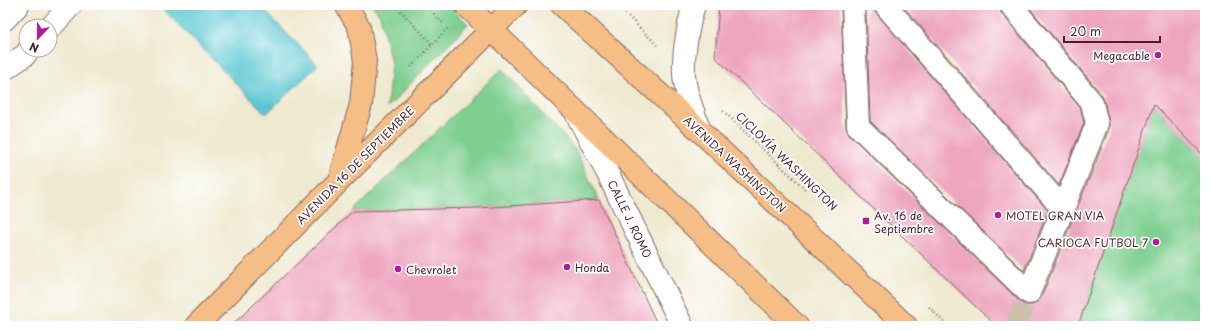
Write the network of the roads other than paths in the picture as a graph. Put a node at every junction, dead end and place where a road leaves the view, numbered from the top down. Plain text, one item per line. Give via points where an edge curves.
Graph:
1 (18, 5) edge
2 (71, 5) edge
3 (346, 5) edge
4 (466, 5) edge
5 (516, 5) edge
6 (562, 5) edge
7 (694, 5) edge
8 (853, 5) edge
9 (884, 5) edge
10 (1011, 5) edge
11 (5, 19) edge
12 (58, 19) edge
13 (490, 29) junction
14 (19, 58) edge
15 (5, 69) edge
16 (576, 112) junction
17 (700, 130) junction
18 (339, 181) junction
19 (1063, 209) junction
20 (196, 326) edge
21 (682, 326) edge
22 (798, 326) edge
23 (906, 326) edge

1 - 11 street
2 - 12 street
3 - 18 main road via 359,27 365,61 361,104
4 - 13 main road
5 - 13 main road, AVENIDA 16 DE SEPTIEMBRE
6 - 17 main road, AVENIDA WASHINGTON
7 - 17 street via 687,40 684,82
8 - 19 street via 858,126 1029,293
9 - 19 street
10 - 19 street via 1092,103 1098,124
13 - 16 main road
13 - 18 main road, AVENIDA 16 DE SEPTIEMBRE
14 - 15 street
16 - 21 street, CALLE J. ROMO
16 - 22 main road
17 - 23 main road, AVENIDA WASHINGTON
18 - 20 main road, AVENIDA 16 DE SEPTIEMBRE

